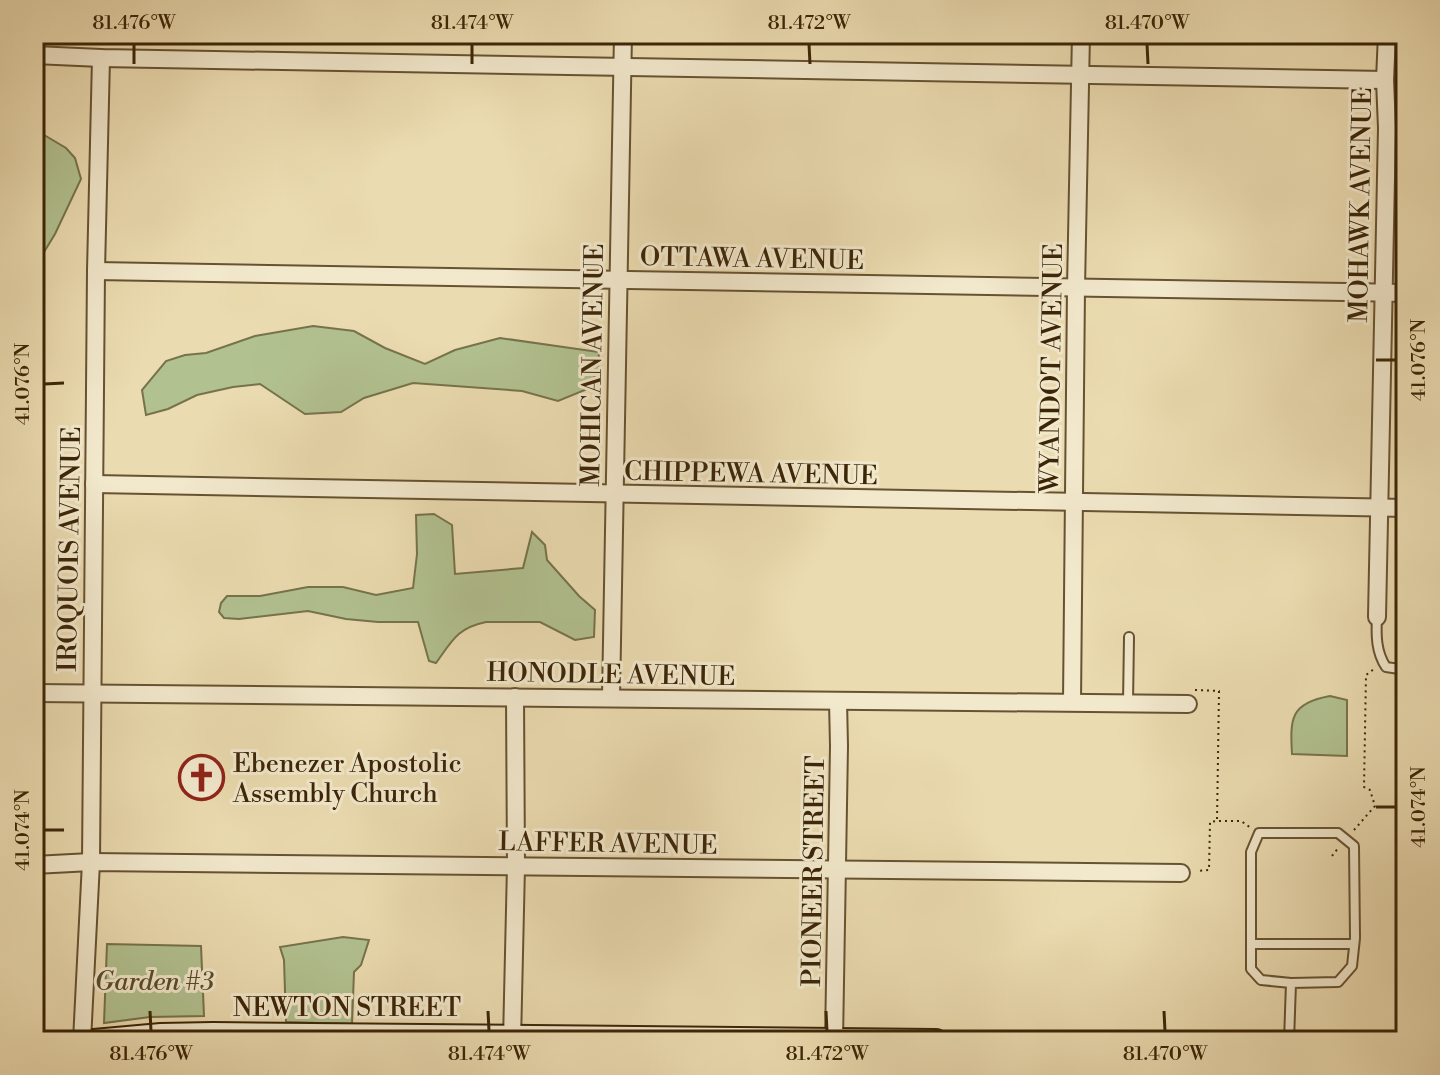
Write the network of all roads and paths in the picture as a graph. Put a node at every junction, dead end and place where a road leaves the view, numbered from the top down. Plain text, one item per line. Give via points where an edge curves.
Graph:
1 (623, 34) edge
2 (1081, 34) edge
3 (1387, 34) edge
4 (34, 55) edge
5 (101, 58) junction
6 (622, 66) junction
7 (1080, 74) junction
8 (1385, 80) junction
9 (96, 271) junction
10 (618, 279) junction
11 (1076, 288) junction
12 (1383, 293) junction
13 (1406, 293) edge
14 (94, 484) junction
15 (614, 494) junction
16 (1074, 502) junction
17 (1380, 507) junction
18 (1406, 508) edge
19 (1377, 617) joint
20 (1129, 637) dead end
21 (1382, 662) junction
22 (1406, 670) edge
23 (34, 693) edge
24 (91, 693) junction
25 (515, 697) junction
26 (611, 697) junction
27 (1191, 697) joint
28 (838, 701) junction
29 (1072, 702) junction
30 (1128, 703) junction
31 (1217, 821) junction
32 (1259, 833) junction
33 (1346, 840) junction
34 (1332, 856) dead end
35 (91, 862) junction
36 (34, 865) edge
37 (516, 866) junction
38 (836, 869) junction
39 (1188, 872) joint
40 (1251, 944) junction
41 (1354, 944) junction
42 (1291, 983) junction
43 (212, 1037) edge
44 (512, 1039) edge
45 (666, 1039) edge
46 (82, 1041) edge
47 (94, 1041) edge
48 (834, 1041) edge
49 (936, 1041) edge
50 (1289, 1041) edge

1 - 6 street, MOHICAN AVENUE
2 - 7 street, WYANDOT AVENUE
3 - 8 street, MOHAWK AVENUE
4 - 5 street
5 - 6 street
5 - 9 street, IROQUOIS AVENUE
6 - 7 street
6 - 10 street, MOHICAN AVENUE
7 - 8 street
7 - 11 street, WYANDOT AVENUE
8 - 12 street, MOHAWK AVENUE
9 - 10 street, OTTAWA AVENUE
9 - 14 street, IROQUOIS AVENUE
10 - 11 street, OTTAWA AVENUE
10 - 15 street, MOHICAN AVENUE
11 - 12 street, OTTAWA AVENUE
11 - 16 street, WYANDOT AVENUE
12 - 13 street, OTTAWA AVENUE
12 - 17 street, MOHAWK AVENUE
14 - 15 street, CHIPPEWA AVENUE
14 - 24 street, IROQUOIS AVENUE
15 - 16 street, CHIPPEWA AVENUE
15 - 26 street, MOHICAN AVENUE
16 - 17 street, CHIPPEWA AVENUE
16 - 29 street, WYANDOT AVENUE
17 - 18 street, CHIPPEWA AVENUE
17 - 19 street, MOHAWK AVENUE
19 - 21 lane
20 - 30 lane
21 - 22 lane
21 - 33 path via 1366,675 1364,715 1364,787 1375,806
23 - 24 street, HONODLE AVENUE
24 - 25 street, HONODLE AVENUE
24 - 35 street, IROQUOIS AVENUE
25 - 26 street, HONODLE AVENUE
25 - 37 street
26 - 28 street, HONODLE AVENUE
27 - 30 street, HONODLE AVENUE
27 - 31 path via 1219,691
28 - 29 street, HONODLE AVENUE
28 - 38 street, PIONEER STREET
29 - 30 street, HONODLE AVENUE
31 - 32 path via 1241,821
31 - 39 path via 1210,822 1209,870
32 - 33 lane via 1338,833
32 - 40 lane via 1251,852
33 - 34 path
33 - 41 lane via 1354,846
35 - 36 street, LAFFER AVENUE
35 - 37 street, LAFFER AVENUE
35 - 46 street, IROQUOIS AVENUE
37 - 38 street, LAFFER AVENUE
37 - 44 street
38 - 39 street, LAFFER AVENUE
38 - 48 street, PIONEER STREET
40 - 41 lane
40 - 42 lane via 1251,969 1261,980
41 - 42 lane via 1352,966 1338,982
42 - 50 lane
43 - 44 street, NEWTON STREET
43 - 47 street, NEWTON STREET
44 - 45 street, NEWTON STREET
45 - 48 street, NEWTON STREET
48 - 49 street, NEWTON STREET

